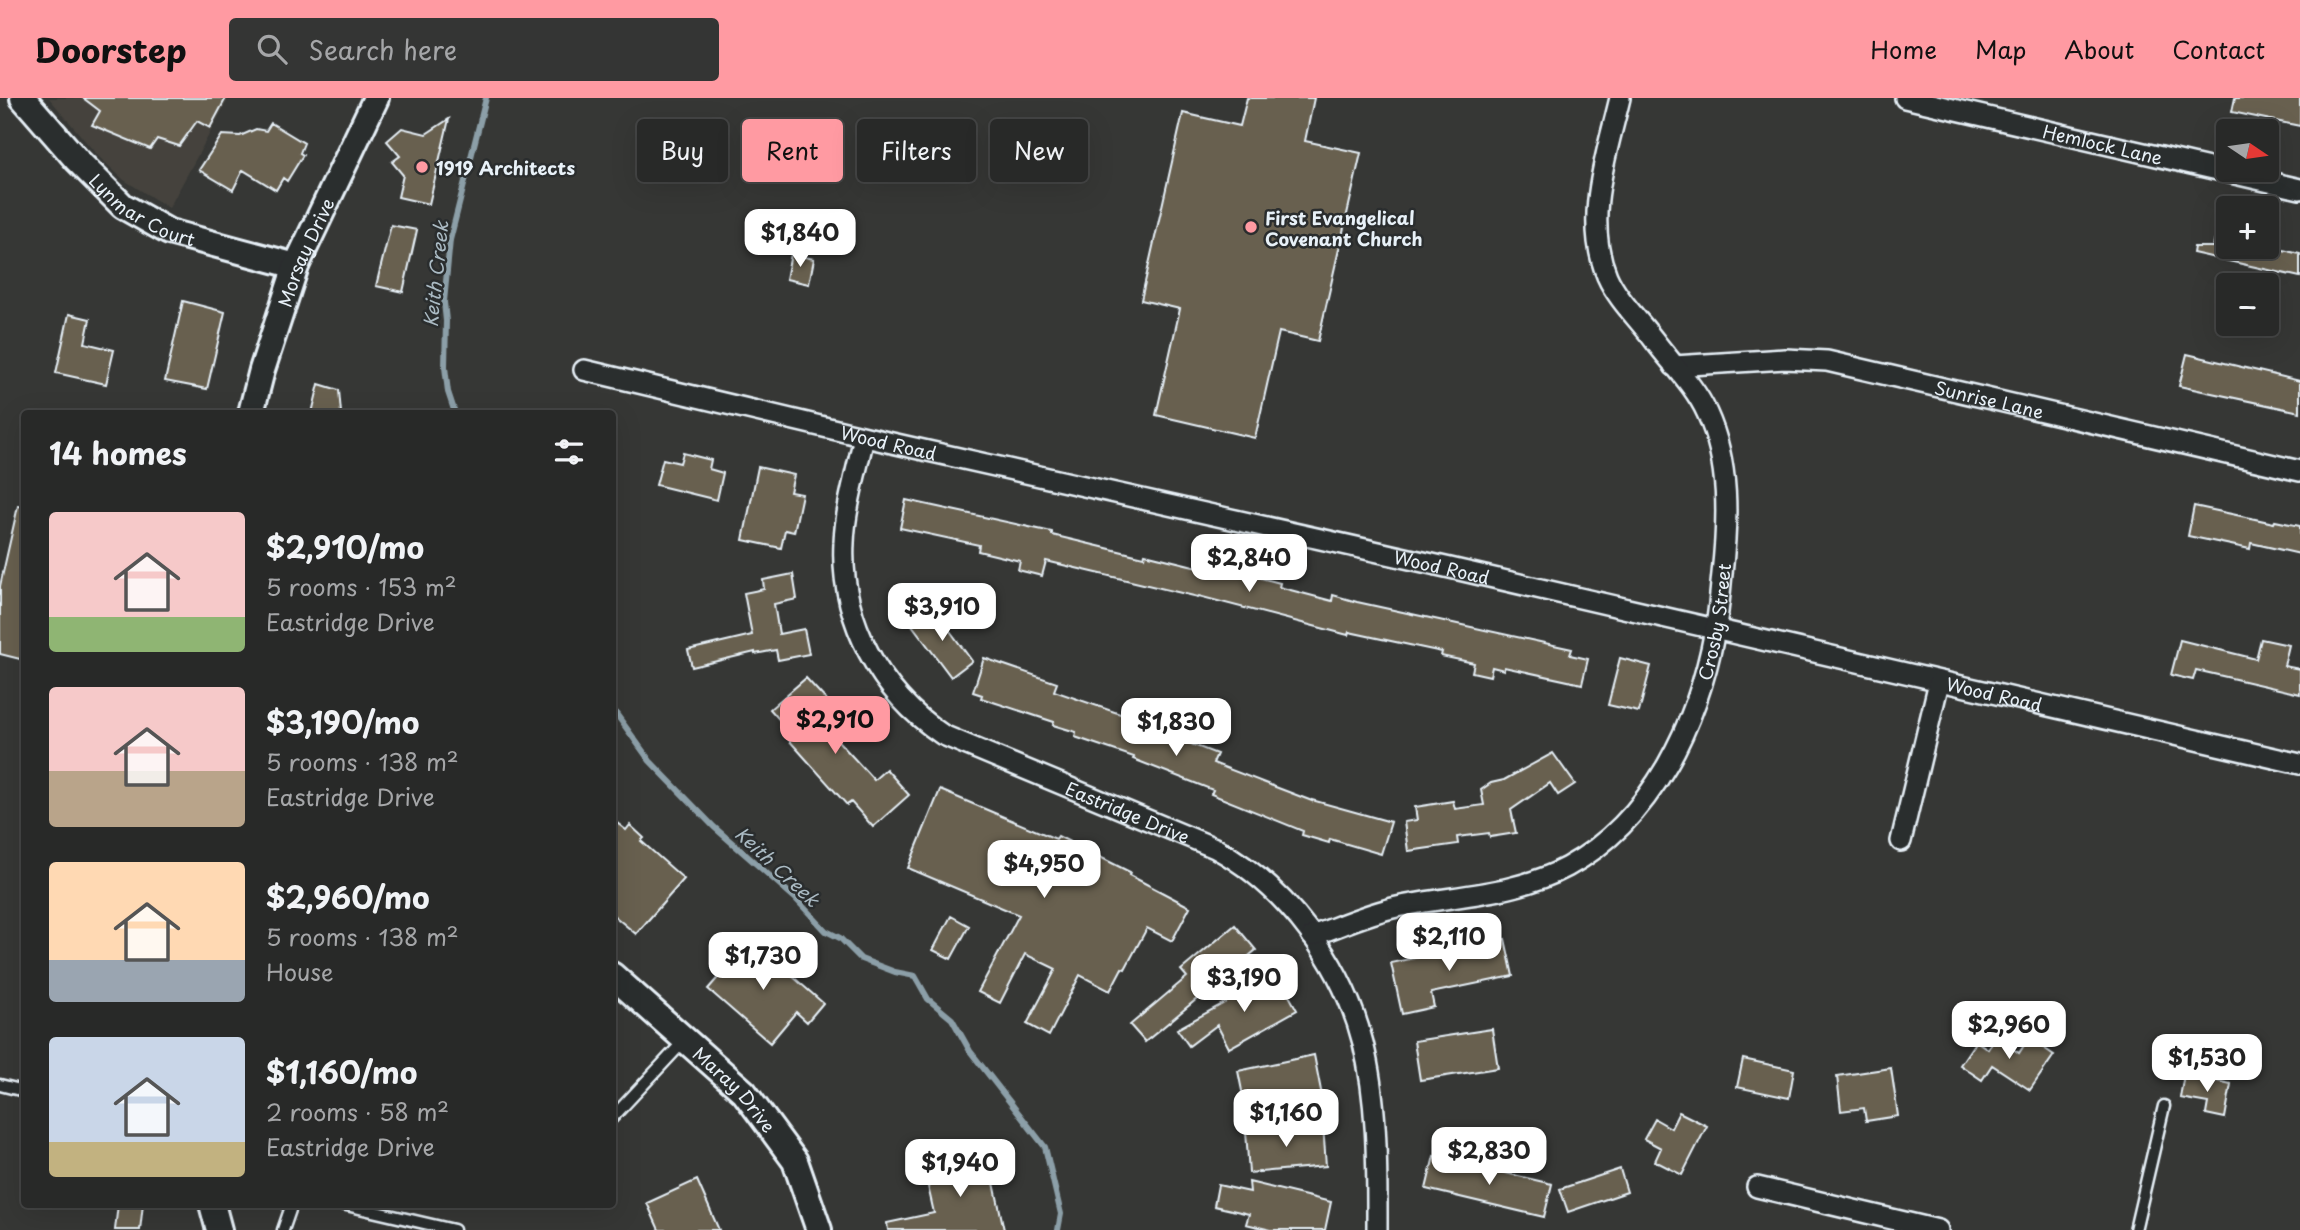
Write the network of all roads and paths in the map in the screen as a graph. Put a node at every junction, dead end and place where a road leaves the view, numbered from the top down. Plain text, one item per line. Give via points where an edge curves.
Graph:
1 (23, 98) edge
2 (376, 98) edge
3 (1620, 98) edge
4 (1905, 98) edge
5 (1949, 103) edge
6 (2300, 189) edge
7 (296, 266) junction
8 (1674, 366) junction
9 (584, 370) dead end
10 (252, 410) edge
11 (864, 437) junction
12 (2300, 471) edge
13 (1716, 629) junction
14 (1939, 682) junction
15 (2300, 764) edge
16 (1901, 841) dead end
17 (1312, 936) junction
18 (616, 979) edge
19 (685, 1040) junction
20 (0, 1085) edge
21 (21, 1090) edge
22 (2164, 1106) dead end
23 (616, 1114) edge
24 (1757, 1187) dead end
25 (213, 1208) edge
26 (291, 1208) edge
27 (359, 1208) edge
28 (219, 1230) edge
29 (283, 1230) edge
30 (454, 1230) edge
31 (819, 1230) edge
32 (1377, 1230) edge
33 (1938, 1230) edge
34 (2135, 1230) edge

1 - 7 street, Lynmar Court via 122,206 169,232
2 - 7 street, Morsay Drive
3 - 8 street, Crosby Street via 1598,201 1602,256 1617,291
4 - 5 street, Hemlock Lane
5 - 6 street, Hemlock Lane
7 - 10 street, Morsay Drive
8 - 12 street, Sunrise Lane via 1827,360
8 - 13 street, Crosby Street via 1707,412 1723,470 1726,538
9 - 11 street, Wood Road
11 - 13 street, Wood Road
11 - 17 street, Eastridge Drive via 844,542 846,583 860,635 892,692 923,722 971,749 1233,858 1263,881
13 - 14 street, Wood Road
13 - 17 street, Crosby Street via 1695,708 1668,764 1630,817 1592,852 1513,887 1396,907
14 - 15 street, Wood Road
14 - 16 street
17 - 32 street, Eastridge Drive via 1345,993 1363,1044 1372,1104
18 - 19 street, Maray Drive
19 - 23 lane
19 - 31 street, Maray Drive via 744,1092 795,1161
20 - 21 lane
22 - 34 lane
24 - 33 street
25 - 28 street
26 - 29 lane
27 - 30 lane

